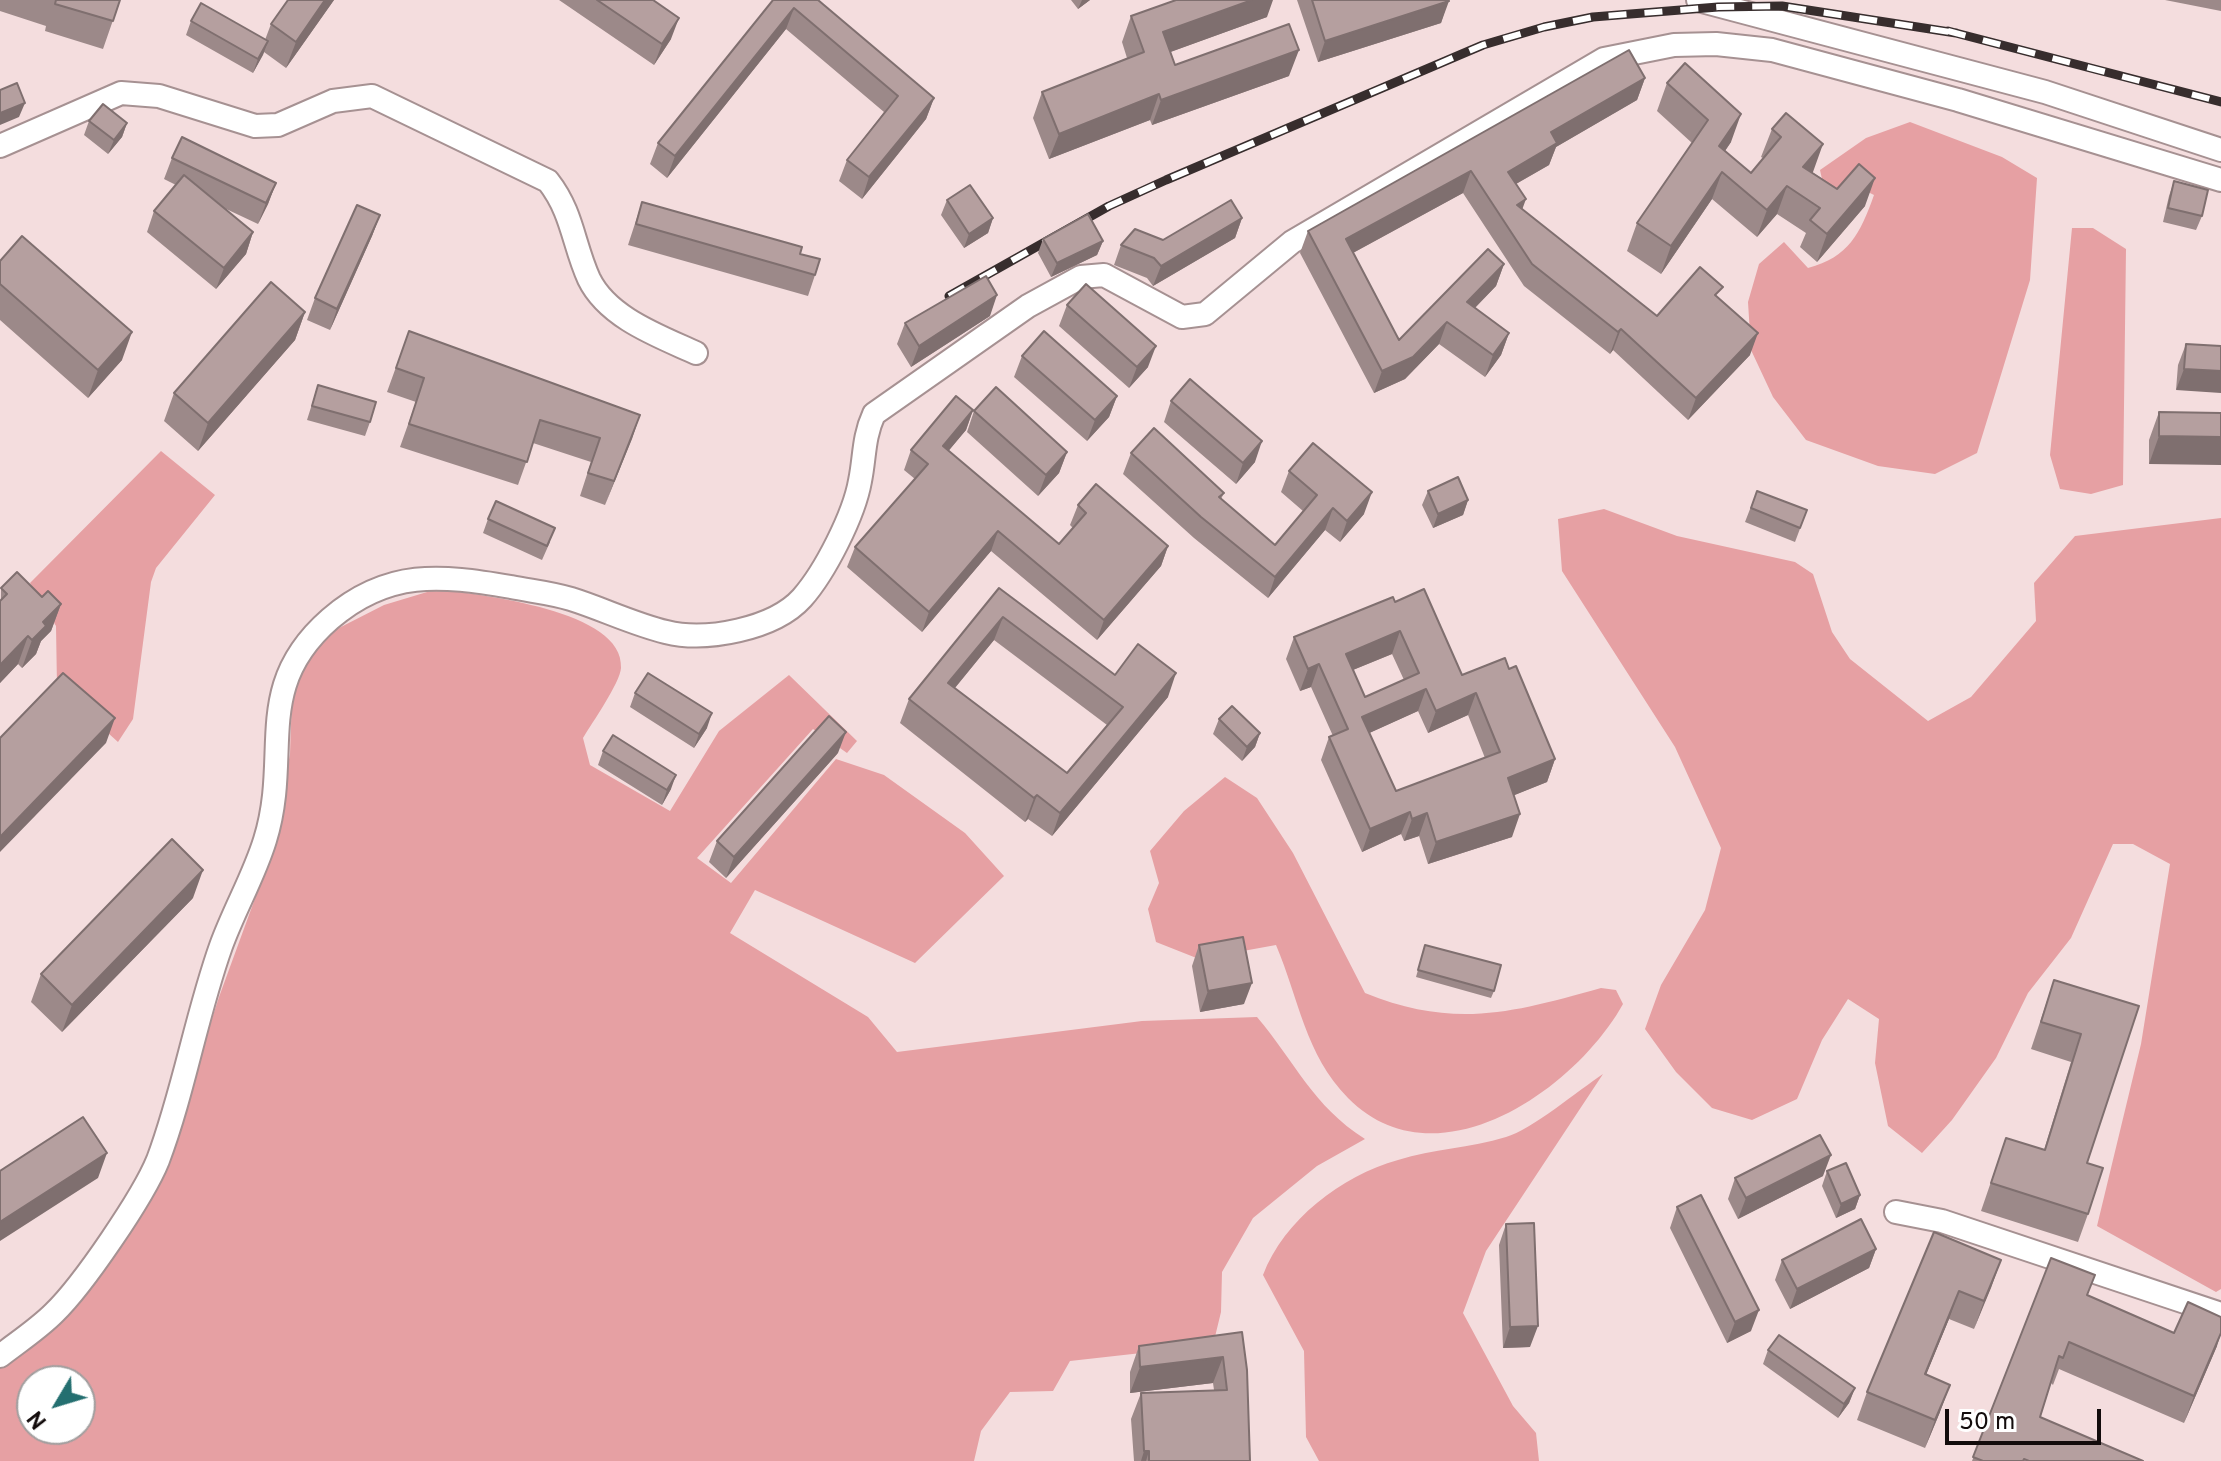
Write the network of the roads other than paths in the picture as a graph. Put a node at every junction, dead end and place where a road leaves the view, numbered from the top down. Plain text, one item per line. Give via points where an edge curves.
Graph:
1 (1698, 0) edge
2 (0, 146) edge
3 (2221, 150) edge
4 (2221, 180) edge
5 (696, 353) dead end
6 (1896, 1212) dead end
7 (2221, 1314) edge
8 (0, 1356) edge

1 - 3 street via 2045,92
2 - 5 street via 121,93 159,96 255,126 278,125 333,101 372,96 548,181 564,202 590,280 612,308
4 - 8 street via 1772,50 1674,45 1604,59 1292,242 1205,314 1182,317 1104,275 1081,277 1028,306 874,414 863,438 852,508 818,576 801,599 759,626 668,633 567,597 442,578 408,578 376,587 316,633 282,683 265,838 221,946 157,1161 67,1299
6 - 7 street via 1942,1221

